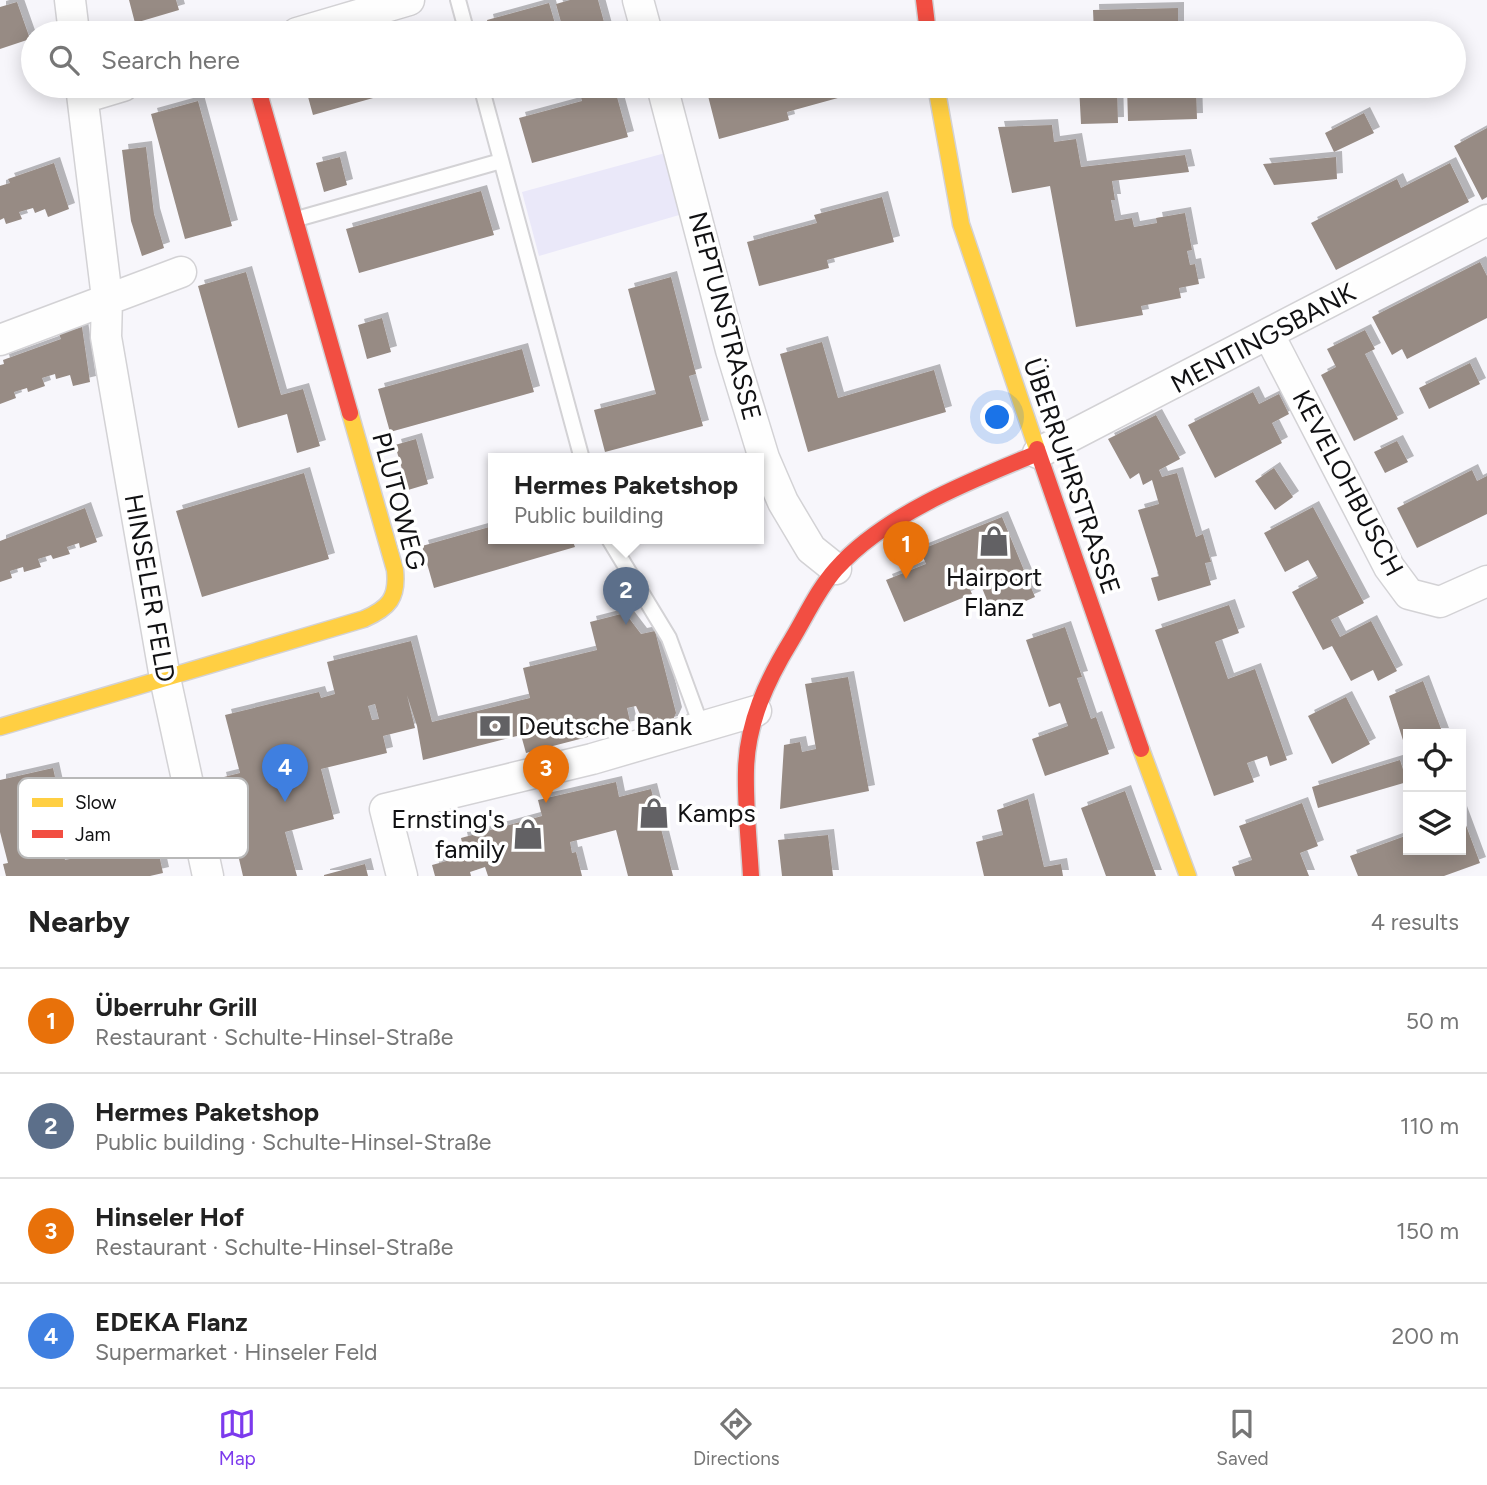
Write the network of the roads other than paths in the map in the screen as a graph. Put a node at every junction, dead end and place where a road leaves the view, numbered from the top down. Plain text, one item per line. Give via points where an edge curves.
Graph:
1 (70, 0) edge
2 (409, 0) edge
3 (458, 0) edge
4 (638, 0) edge
5 (924, 0) edge
6 (73, 21) edge
7 (338, 21) edge
8 (464, 21) edge
9 (644, 21) edge
10 (927, 21) edge
11 (83, 98) edge
12 (261, 98) edge
13 (484, 98) edge
14 (665, 98) edge
15 (938, 98) edge
16 (501, 161) junction
17 (296, 219) junction
18 (1487, 220) edge
19 (181, 272) dead end
20 (107, 298) junction
21 (1269, 335) junction
22 (0, 340) edge
23 (580, 453) edge
24 (762, 453) edge
25 (1038, 453) junction
26 (764, 458) edge
27 (612, 544) edge
28 (836, 569) junction
29 (1487, 581) edge
30 (165, 678) junction
31 (756, 711) junction
32 (0, 727) edge
33 (702, 727) junction
34 (187, 778) edge
35 (204, 858) edge
36 (208, 876) edge
37 (402, 876) edge
38 (751, 876) edge
39 (1188, 876) edge

1 - 6 street
2 - 7 street
3 - 8 lane
4 - 9 street
5 - 10 street
11 - 20 street, HINSELER FELD
12 - 17 street, PLUTOWEG
13 - 16 lane
14 - 24 street, NEPTUNSTRASSE
15 - 25 street, ÜBERRUHRSTRASSE via 961,224
16 - 17 lane
16 - 23 lane
17 - 30 street, PLUTOWEG via 395,570 396,598 389,607 364,619
18 - 21 street, MENTINGSBANK
19 - 20 street
20 - 22 street
20 - 30 street, HINSELER FELD via 106,337
21 - 25 street, MENTINGSBANK
21 - 29 street, KEVELOHBUSCH via 1390,567 1409,594 1440,602
25 - 28 street via 919,508 880,532
25 - 39 street, ÜBERRUHRSTRASSE
26 - 28 street, NEPTUNSTRASSE via 811,549
27 - 33 lane via 669,638
28 - 31 street via 771,673
30 - 32 street
30 - 34 street, HINSELER FELD
31 - 33 street
31 - 38 street via 746,768
33 - 37 street via 385,809
35 - 36 street, HINSELER FELD

